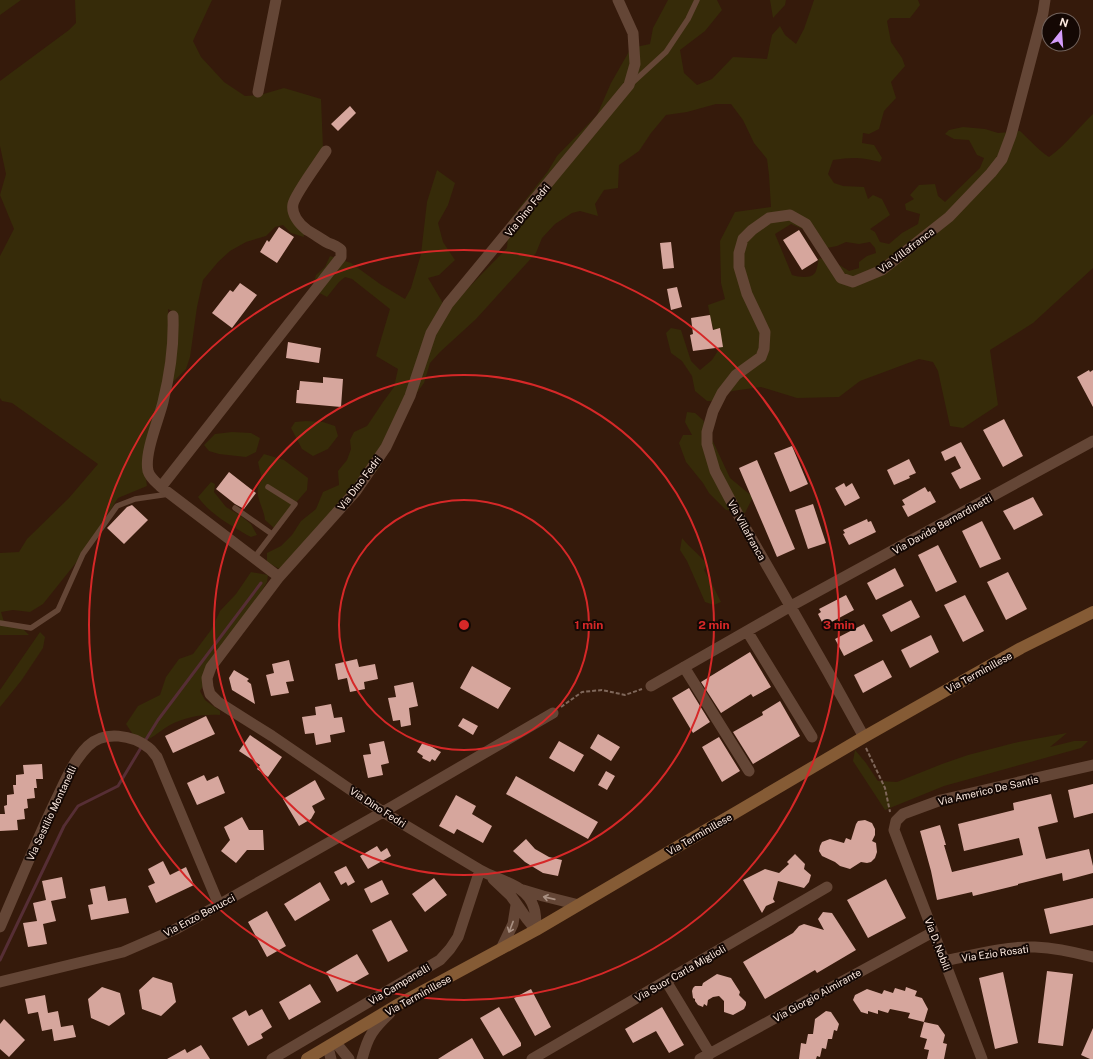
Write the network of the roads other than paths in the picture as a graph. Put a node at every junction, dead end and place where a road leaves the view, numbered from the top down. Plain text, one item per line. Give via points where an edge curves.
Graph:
1 (276, 0) edge
2 (618, 0) edge
3 (697, 0) edge
4 (1045, 0) edge
5 (630, 85) junction
6 (258, 92) dead end
7 (326, 152) dead end
8 (173, 316) dead end
9 (1093, 441) edge
10 (268, 487) dead end
11 (166, 490) junction
12 (235, 508) dead end
13 (272, 534) junction
14 (254, 558) junction
15 (279, 577) junction
16 (791, 606) junction
17 (1093, 612) edge
18 (0, 623) edge
19 (747, 631) junction
20 (684, 667) junction
21 (651, 686) road end
22 (553, 713) road end
23 (864, 737) junction
24 (812, 738) dead end
25 (1093, 765) edge
26 (749, 771) dead end
27 (383, 812) junction
28 (894, 830) joint
29 (485, 873) junction
30 (827, 887) dead end
31 (520, 889) junction
32 (516, 904) junction
33 (579, 904) junction
34 (219, 905) junction
35 (0, 927) edge
36 (536, 930) junction
37 (933, 932) junction
38 (501, 949) junction
39 (1093, 957) edge
40 (944, 961) junction
41 (666, 981) junction
42 (0, 982) edge
43 (399, 1004) junction
44 (332, 1050) edge
45 (705, 1056) edge
46 (272, 1059) edge
47 (307, 1059) edge
48 (349, 1059) edge
49 (362, 1059) edge
50 (532, 1059) edge
51 (982, 1059) edge

1 - 6 street
2 - 5 street, Via Dino Fedri via 633,33 635,64
3 - 5 lane via 666,52
4 - 16 street, Via Villafranca via 1011,135 1002,159 949,217 882,270 853,282 841,278 806,224 790,215 769,218 743,239 739,253 739,268 746,294 765,332 764,349 761,357 736,376 722,393 712,411 707,444 715,471
5 - 15 street, Via Dino Fedri via 448,304 431,333 410,396 386,447 356,491
7 - 11 street via 298,193 293,203 293,211 305,229 337,246 341,250 341,257
8 - 11 street via 174,336 164,401 147,463 152,479
9 - 16 street, Via Davide Bernardinetti
10 - 13 lane via 295,504
11 - 14 street
11 - 18 lane via 117,506 83,554 58,610 31,628
12 - 13 lane
13 - 14 lane
14 - 15 street
15 - 27 street, Via Dino Fedri via 211,667 207,678 210,694 218,702
16 - 19 street, Via Davide Bernardinetti
16 - 23 street, Via Villafranca
17 - 23 main road, Via Terminillese via 1021,648
19 - 20 street, Via Davide Bernardinetti
19 - 24 street
20 - 21 street, Via Davide Bernardinetti
20 - 26 street
22 - 27 street, Via Enzo Benucci
23 - 33 main road, Via Terminillese
25 - 28 street, Via Americo De Santis via 941,800 903,814 896,821
27 - 29 street, Via Dino Fedri
27 - 34 street, Via Enzo Benucci
28 - 37 street, Via D. Nobili
29 - 31 street, Via Dino Fedri
29 - 32 street, Via Dino Fedri via 511,896
29 - 46 street, Via Campanelli via 458,937 440,960
30 - 41 street, Via Suor Carla Miglioli
33 -> 31 street, Via Dino Fedri
31 - 36 street, Via Dino Fedri via 528,895 534,908
32 - 36 street, Via Dino Fedri
32 -> 38 street via 513,924
33 - 36 main road, Via Terminillese
34 - 35 street, Via Sestilio Montanelli via 157,757 150,749 130,738 116,736 95,740 73,764
34 - 42 street, Via Enzo Benucci via 176,929 124,952
36 - 38 main road, Via Terminillese
37 - 40 street, Via D. Nobili
37 - 45 street, Via Giorgio Almirante
38 - 43 main road, Via Terminillese
39 - 40 street, Via Ezio Rosati via 1035,947 998,950
40 - 51 street, Via D. Nobili
41 - 45 street
41 - 50 street, Via Suor Carla Miglioli
43 - 44 main road, Via Terminillese
43 - 49 street via 376,1026
44 - 47 main road, Via Terminillese
44 - 48 street

